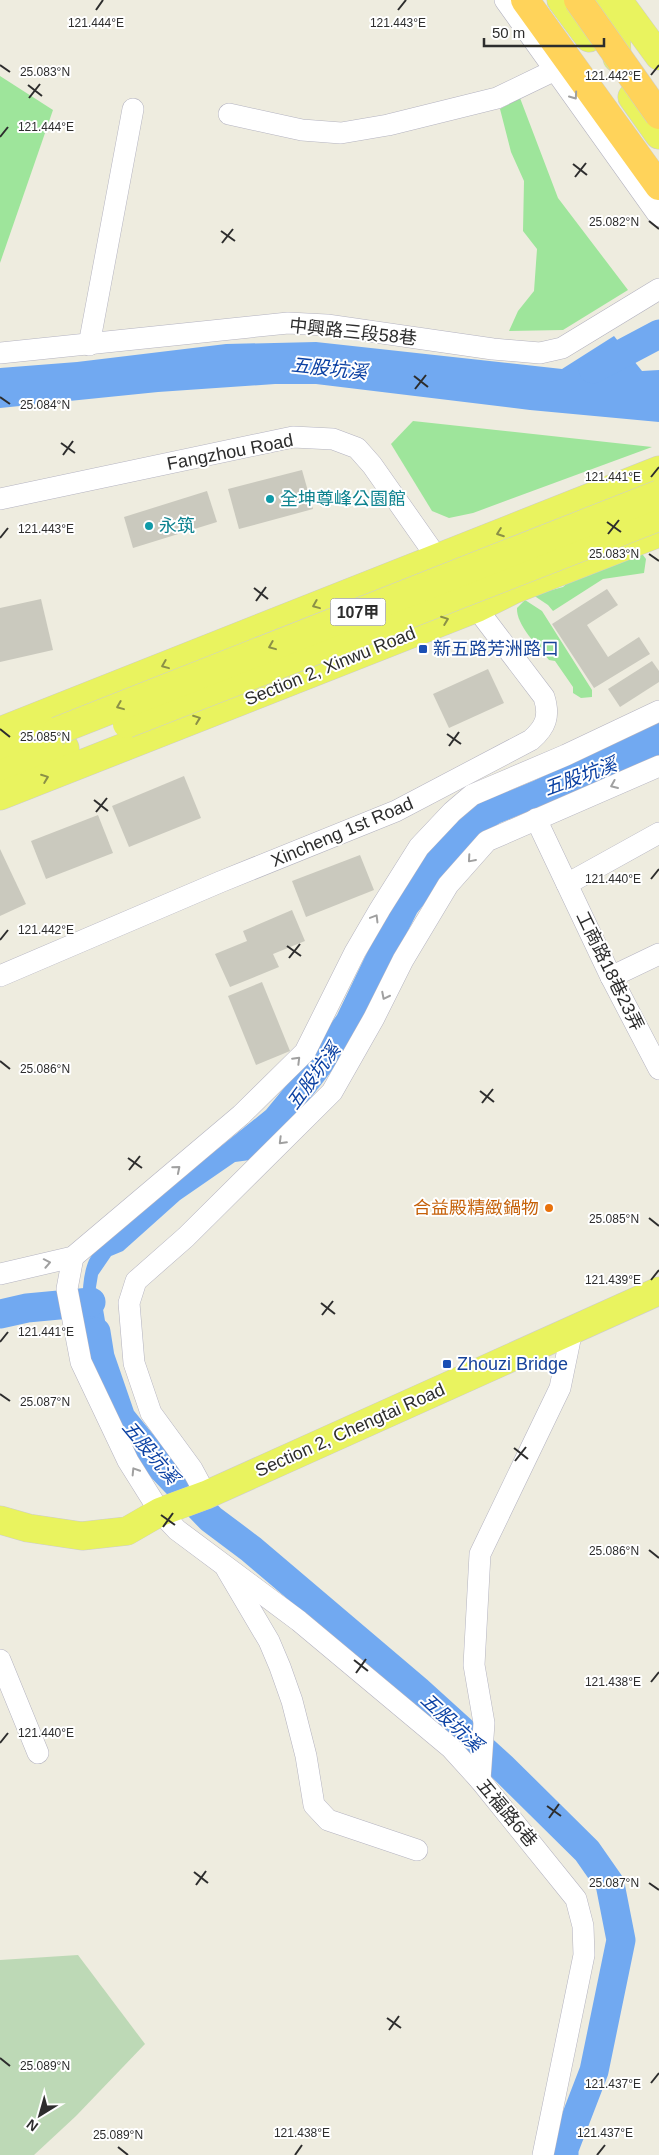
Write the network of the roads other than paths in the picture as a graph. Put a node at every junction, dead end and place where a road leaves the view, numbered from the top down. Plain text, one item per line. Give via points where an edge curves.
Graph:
1 (505, 0) edge
2 (525, 0) edge
3 (538, 0) edge
4 (561, 0) edge
5 (578, 0) edge
6 (596, 0) edge
7 (618, 0) edge
8 (656, 47) edge
9 (563, 66) junction
10 (618, 77) junction
11 (133, 108) dead end
12 (229, 114) dead end
13 (659, 115) edge
14 (659, 135) edge
15 (659, 168) edge
16 (659, 186) edge
17 (659, 216) edge
18 (659, 289) edge
19 (89, 345) junction
20 (0, 353) edge
21 (659, 470) edge
22 (610, 489) junction
23 (659, 494) edge
24 (0, 499) edge
25 (659, 517) edge
26 (529, 522) junction
27 (647, 538) edge
28 (435, 557) junction
29 (549, 576) junction
30 (477, 608) junction
31 (659, 711) edge
32 (0, 732) edge
33 (61, 739) junction
34 (0, 753) edge
35 (659, 766) edge
36 (0, 775) edge
37 (0, 796) edge
38 (536, 819) junction
39 (659, 833) edge
40 (568, 884) junction
41 (659, 954) edge
42 (0, 976) edge
43 (611, 977) junction
44 (659, 1069) edge
45 (73, 1257) junction
46 (0, 1274) edge
47 (659, 1291) edge
48 (572, 1330) junction
49 (206, 1495) junction
50 (165, 1511) junction
51 (0, 1520) edge
52 (224, 1565) junction
53 (0, 1660) edge
54 (38, 1753) dead end
55 (481, 1775) junction
56 (418, 1850) dead end
57 (543, 2155) edge

1 - 9 street
2 - 9 highway
3 - 15 highway
4 - 10 main road
5 - 13 highway, bridge
6 - 10 main road via 616,32
7 - 8 main road
9 - 12 street via 497,98 388,126 341,133 302,130
9 - 16 highway
9 -> 17 street
10 - 14 main road
11 - 19 street
18 - 19 street, 中興路三段58巷 via 562,348 540,353 327,325 288,323
19 - 20 street, 中興路三段58巷
21 - 22 main road, 107甲
22 - 26 main road, 107甲
22 - 27 main road via 600,507 608,531 619,540
23 -> 33 main road, Section 2, Xinwu Road / 107甲, bridge
24 - 28 street, Fangzhou Road via 294,437 334,439 357,448 372,465
25 - 33 main road, Section 2, Xinwu Road / 107甲, bridge
26 -> 28 main road, 107甲
26 - 29 main road via 555,521 571,525 582,536 582,550 576,559
27 - 29 main road, Section 2, Xinwu Road / 107甲
28 - 30 street, Fangzhou Road
28 -> 32 main road, 107甲
29 - 30 main road, Section 2, Xinwu Road / 107甲
37 -> 30 main road, Section 2, Xinwu Road / 107甲
30 - 42 street, Xincheng 1st Road via 544,697 548,709 546,724 531,740 396,811
45 -> 31 street via 242,1115 305,1052 380,909 419,847 452,812 472,796
33 - 34 main road, Section 2, Xinwu Road / 107甲
33 - 36 main road, Section 2, Xinwu Road / 107甲
35 -> 38 street
38 - 40 street, 工商路18巷23弄
38 -> 49 street via 486,841 448,885 403,960 332,1092 186,1238 136,1281 129,1303 134,1363 151,1413 192,1469
39 - 40 street
40 - 43 street, 工商路18巷23弄
41 - 43 street
43 - 44 street, 工商路18巷23弄
46 -> 45 street
50 -> 45 street, 五福路6巷 via 128,1461 80,1362 67,1289
47 - 48 main road, Section 2, Chengtai Road
48 - 49 main road, Section 2, Chengtai Road
48 - 55 street via 560,1388 480,1554 474,1665 484,1723
49 - 50 main road, Section 2, Chengtai Road
50 - 51 main road via 127,1531 82,1536
50 - 52 street, 五福路6巷 via 177,1530
52 - 55 street, 五福路6巷 via 299,1620
52 - 56 street via 269,1640 280,1667 306,1756 314,1806 328,1820
53 - 54 street
55 - 57 street, 五福路6巷 via 576,1899 583,1926 584,1955

